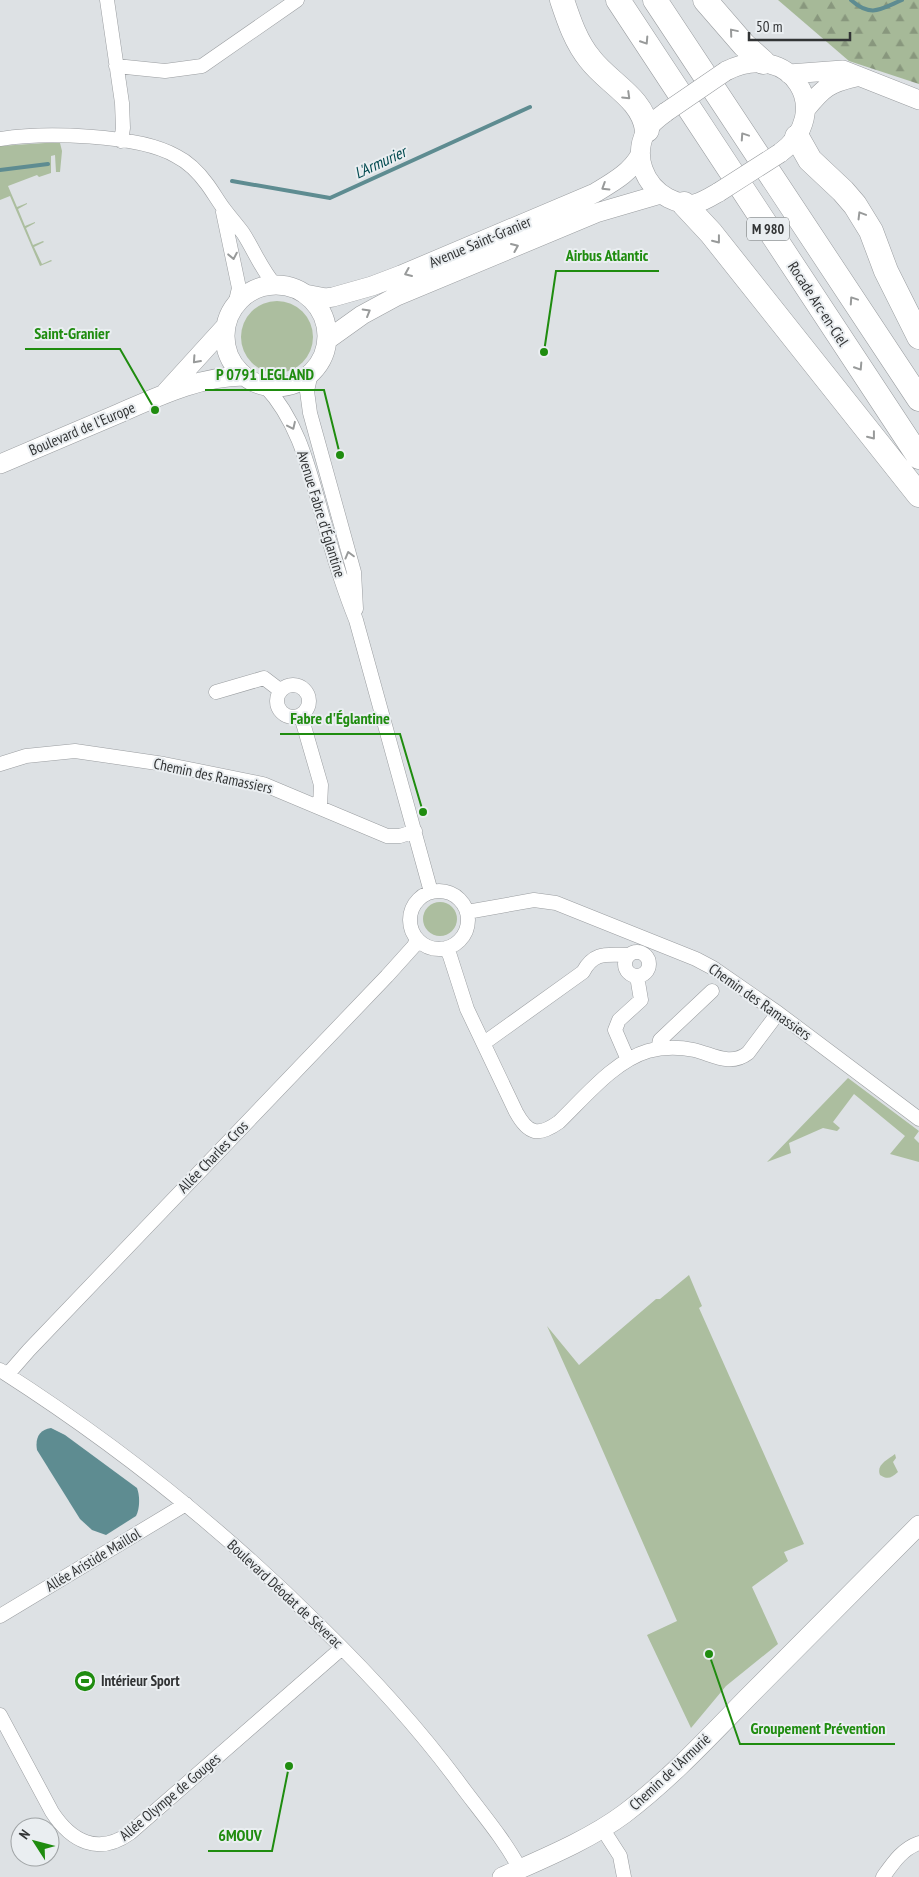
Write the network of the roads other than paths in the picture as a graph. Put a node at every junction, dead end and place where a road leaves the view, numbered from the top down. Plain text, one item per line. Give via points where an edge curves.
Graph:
1 (107, 0) edge
2 (297, 0) edge
3 (562, 0) edge
4 (618, 0) edge
5 (655, 0) edge
6 (705, 0) edge
7 (763, 62) junction
8 (116, 66) junction
9 (789, 74) junction
10 (860, 76) junction
11 (919, 100) edge
12 (806, 109) junction
13 (647, 130) junction
14 (797, 137) junction
15 (0, 140) edge
16 (120, 140) junction
17 (640, 155) junction
18 (661, 194) junction
19 (684, 204) junction
20 (223, 208) junction
21 (275, 284) junction
22 (306, 294) junction
23 (236, 305) junction
24 (226, 326) junction
25 (919, 337) edge
26 (327, 340) junction
27 (311, 373) junction
28 (244, 376) junction
29 (265, 386) junction
30 (165, 394) junction
31 (919, 399) edge
32 (919, 457) edge
33 (0, 464) edge
34 (919, 495) edge
35 (356, 620) junction
36 (281, 690) junction
37 (216, 692) dead end
38 (301, 716) junction
39 (0, 764) edge
40 (320, 807) junction
41 (415, 831) junction
42 (431, 892) junction
43 (467, 912) junction
44 (417, 938) junction
45 (446, 948) junction
46 (628, 955) junction
47 (637, 976) junction
48 (712, 991) dead end
49 (778, 1013) junction
50 (484, 1043) junction
51 (658, 1049) junction
52 (628, 1060) junction
53 (919, 1119) edge
54 (4, 1372) edge
55 (186, 1504) junction
56 (919, 1525) edge
57 (0, 1616) edge
58 (342, 1648) junction
59 (0, 1715) edge
60 (602, 1828) junction
61 (919, 1843) edge
62 (520, 1869) junction
63 (502, 1877) edge
64 (624, 1877) edge
65 (883, 1877) edge

1 - 8 street
2 - 8 street via 202,66 165,71
3 -> 13 highway via 581,46 601,72 631,99 646,120
4 -> 32 highway, Rocade Arc-en-Ciel / M 980
31 -> 5 highway, Rocade Arc-en-Ciel / M 980
7 -> 6 highway
7 - 9 street
7 - 13 street, bridge via 750,62 726,71 666,112
8 - 16 street via 122,103
9 - 10 street via 843,70
9 - 12 street via 804,96
10 - 11 street
10 - 12 street via 826,87
12 - 14 street
13 - 17 street
14 - 19 street, bridge via 780,153 720,192 695,204
25 -> 14 highway via 855,205 810,160
15 - 16 street via 49,135
16 - 20 street via 154,147 176,156 196,170
17 - 18 street via 648,181
17 -> 22 street, Avenue Saint-Granier via 622,176 595,193 401,275 334,297
18 - 19 street
26 -> 18 street, Avenue Saint-Granier via 362,315 397,296 596,213
19 -> 34 highway via 711,233
20 - 21 street
20 -> 23 street via 239,288
21 - 22 street
21 - 23 street via 253,290
22 - 26 street via 322,314
23 - 24 street
24 - 28 street via 230,359
24 -> 30 street, Boulevard de l'Europe
26 - 27 street via 322,358
27 - 29 street via 290,385
35 -> 27 street, Avenue Fabre d'Églantine via 354,572 310,413 307,391
28 - 29 street
28 - 30 street, Boulevard de l'Europe via 214,379
29 -> 35 street, Avenue Fabre d'Églantine via 278,400 305,453 340,580
30 - 33 street, Boulevard de l'Europe
35 - 41 street, Avenue Fabre d'Églantine
36 - 37 street via 264,678
36 - 38 street via 277,701 280,712 290,718
36 - 38 street via 296,685 306,691 309,707
38 - 40 street via 321,785
39 - 40 street, Chemin des Ramassiers via 26,756 75,751 164,764 263,784
40 - 41 street, Chemin des Ramassiers via 387,836
41 - 42 street
42 - 43 street via 449,892 464,904
42 - 44 street via 421,897 410,917
43 - 45 street via 468,924 464,935
43 - 49 street, Chemin des Ramassiers via 534,900 556,903 696,959
44 - 45 street via 430,947
44 - 54 street, Allée Charles Cros via 414,946 387,976 29,1350
45 - 50 street via 466,1009
46 - 47 street via 626,968
46 - 47 street via 636,952 648,959 648,968
46 - 50 street via 596,957 583,972
47 - 52 street via 641,1000 619,1020 615,1030
48 - 51 street via 660,1040
49 - 51 street via 748,1053 735,1060 686,1048
49 - 53 street, Chemin des Ramassiers
50 - 52 street via 522,1122 530,1130 539,1132 559,1122
51 - 52 street
54 - 55 street, Boulevard Déodat de Séverac
55 - 57 street, Allée Aristide Maillol
55 - 58 street, Boulevard Déodat de Séverac via 260,1568
56 - 60 street, Chemin de l'Armurié via 673,1772 628,1811
58 - 59 street, Allée Olympe de Gouges via 138,1827 121,1840 109,1844 88,1842 72,1836 61,1826
58 - 62 street, Boulevard Déodat de Séverac via 423,1736 486,1818
60 - 62 street, Chemin de l'Armurié
60 - 64 street via 620,1856
61 - 65 street via 902,1852
62 - 63 street, Chemin de l'Armurié

